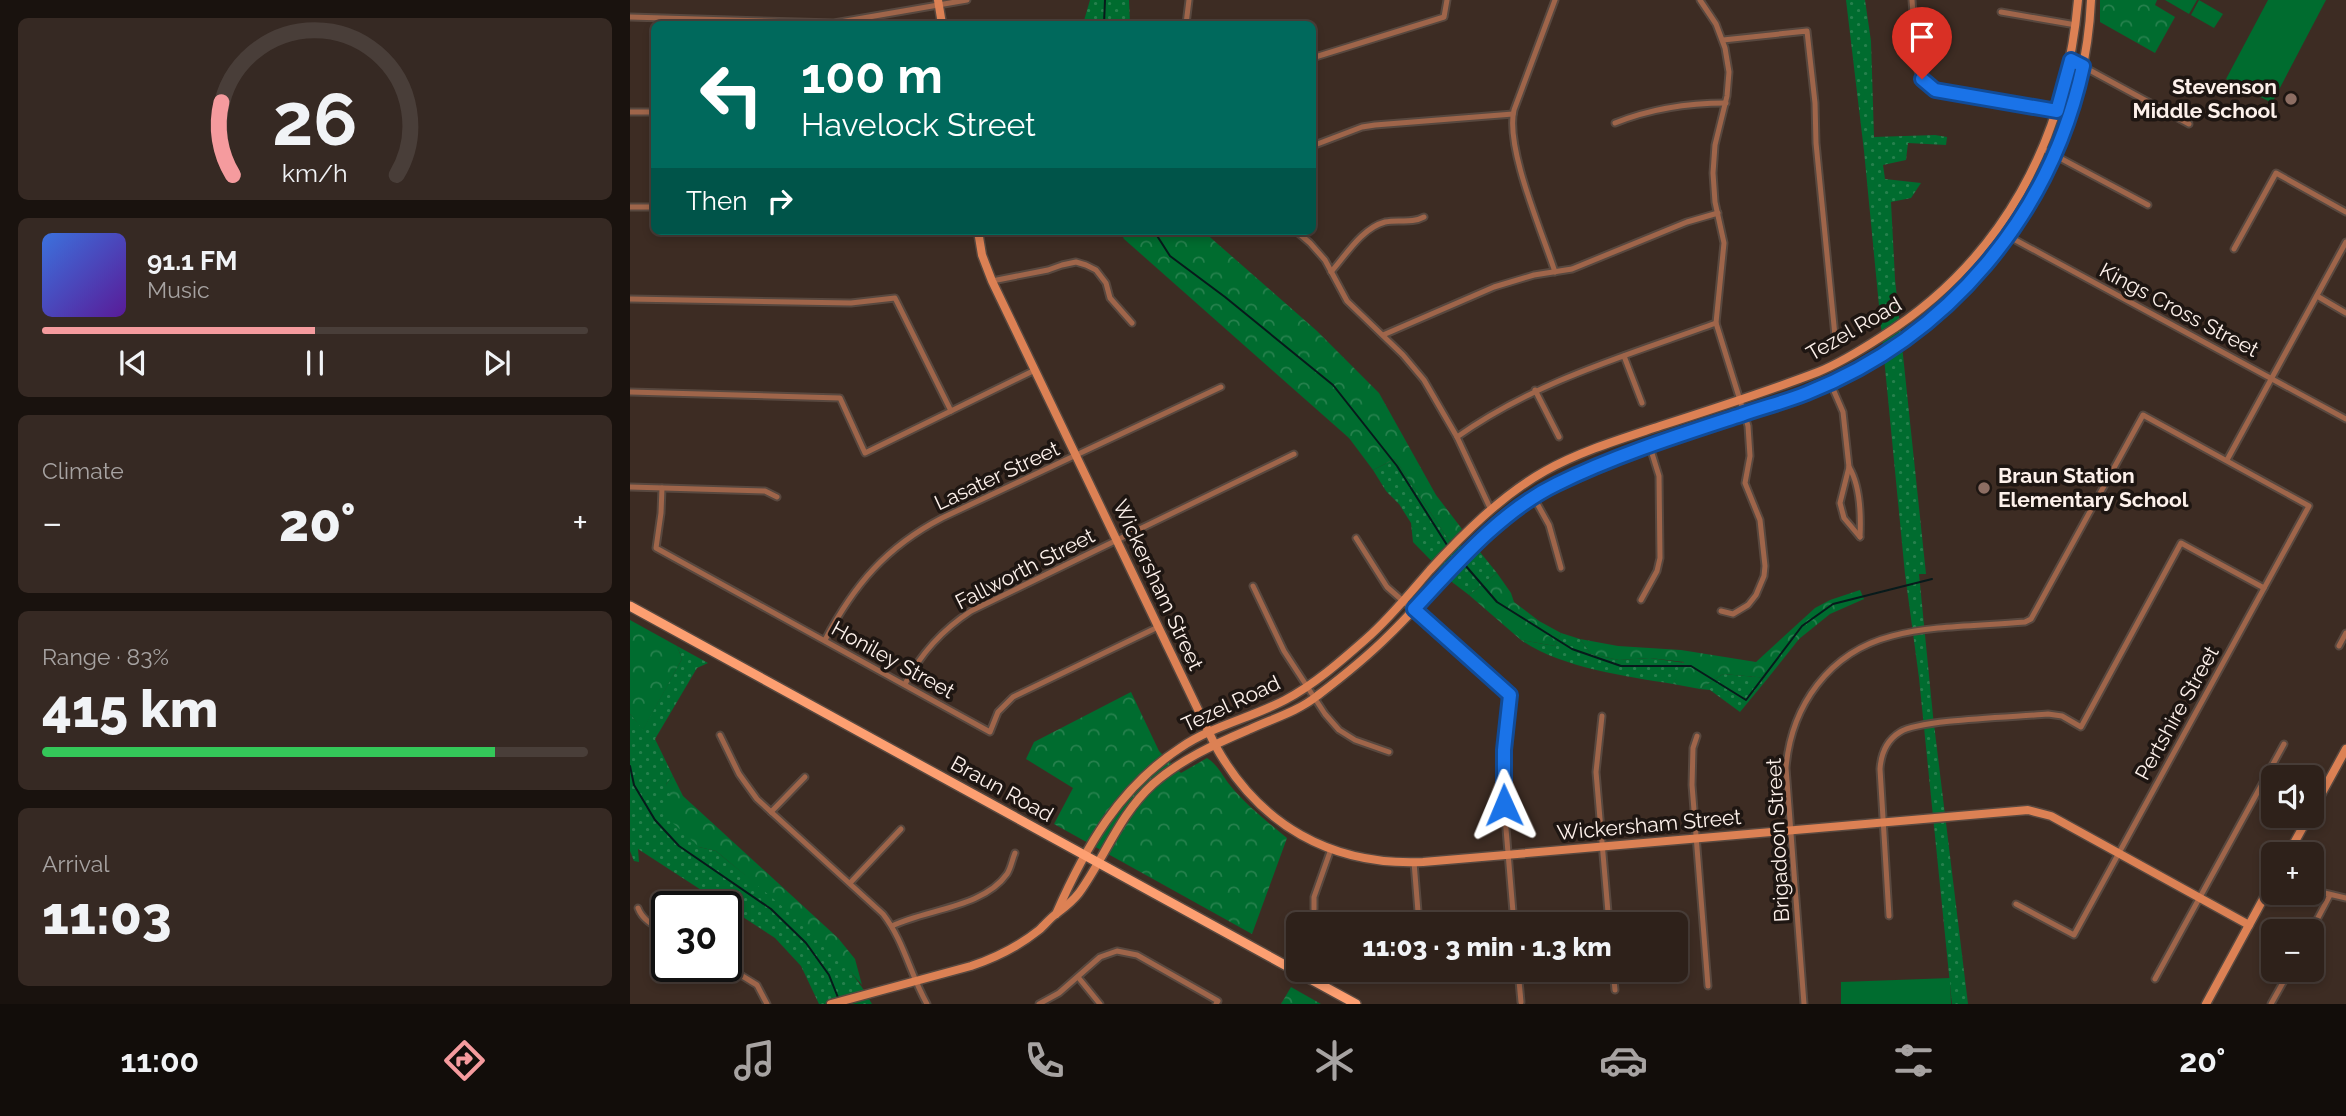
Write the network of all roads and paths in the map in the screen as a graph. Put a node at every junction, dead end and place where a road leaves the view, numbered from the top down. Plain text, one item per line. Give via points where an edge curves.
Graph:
1 (967, 0) edge
2 (1189, 0) edge
3 (1447, 0) edge
4 (1555, 0) edge
5 (1700, 0) edge
6 (1912, 0) edge
7 (2078, 0) edge
8 (2091, 0) edge
9 (938, 2) edge
10 (2001, 12) dead end
11 (630, 17) edge
12 (766, 21) edge
13 (844, 21) edge
14 (941, 21) edge
15 (1186, 21) edge
16 (2076, 24) junction
17 (1723, 40) junction
18 (1316, 57) edge
19 (2071, 60) junction
20 (2083, 66) junction
21 (1726, 103) junction
22 (2057, 111) junction
23 (630, 112) edge
24 (651, 112) edge
25 (1513, 114) junction
26 (1615, 123) dead end
27 (2189, 124) dead end
28 (1316, 144) edge
29 (2043, 149) junction
30 (2055, 155) junction
31 (2148, 205) dead end
32 (630, 207) edge
33 (651, 207) edge
34 (2346, 212) edge
35 (1718, 213) junction
36 (1424, 217) dead end
37 (1997, 230) junction
38 (979, 235) edge
39 (1300, 235) edge
40 (2008, 236) junction
41 (2346, 242) edge
42 (2234, 249) dead end
43 (1331, 272) junction
44 (1555, 272) junction
45 (992, 281) junction
46 (2317, 296) junction
47 (630, 299) edge
48 (2346, 313) edge
49 (1132, 323) dead end
50 (1716, 323) junction
51 (1383, 335) junction
52 (1835, 336) dead end
53 (1624, 356) junction
54 (1035, 370) junction
55 (2273, 379) junction
56 (1830, 382) junction
57 (1221, 387) dead end
58 (1535, 390) junction
59 (630, 392) edge
60 (1739, 401) junction
61 (1642, 403) dead end
62 (951, 411) junction
63 (1744, 414) junction
64 (2346, 419) edge
65 (1457, 437) junction
66 (1559, 437) dead end
67 (1650, 447) junction
68 (1294, 454) dead end
69 (1077, 456) junction
70 (2227, 460) junction
71 (1849, 467) junction
72 (630, 487) edge
73 (662, 488) junction
74 (777, 497) dead end
75 (1534, 498) junction
76 (1491, 510) junction
77 (1356, 538) dead end
78 (1117, 540) junction
79 (1450, 550) junction
80 (1460, 561) junction
81 (1561, 568) dead end
82 (1253, 586) dead end
83 (2264, 588) junction
84 (1404, 600) junction
85 (1641, 600) dead end
86 (630, 606) edge
87 (1414, 609) junction
88 (1721, 611) dead end
89 (1158, 627) junction
90 (2346, 633) edge
91 (825, 640) junction
92 (2339, 646) dead end
93 (905, 684) junction
94 (1307, 687) junction
95 (1314, 698) junction
96 (1602, 716) dead end
97 (1208, 732) junction
98 (720, 735) dead end
99 (1697, 736) dead end
100 (2284, 744) dead end
101 (1215, 745) junction
102 (2346, 749) edge
103 (1389, 752) dead end
104 (805, 777) dead end
105 (2324, 789) edge
106 (771, 812) junction
107 (1884, 822) junction
108 (901, 829) dead end
109 (1790, 831) junction
110 (1696, 839) junction
111 (1602, 847) junction
112 (1331, 849) junction
113 (2119, 852) junction
114 (1015, 853) dead end
115 (1084, 854) junction
116 (1508, 855) junction
117 (1098, 861) junction
118 (1415, 862) junction
119 (850, 883) junction
120 (2324, 893) edge
121 (2330, 895) junction
122 (2201, 898) junction
123 (2346, 898) edge
124 (2261, 903) edge
125 (2016, 904) dead end
126 (638, 908) dead end
127 (1314, 909) dead end
128 (1418, 912) edge
129 (1513, 912) edge
130 (1608, 912) edge
131 (1056, 914) junction
132 (1889, 916) dead end
133 (2317, 919) edge
134 (651, 924) edge
135 (2249, 925) junction
136 (892, 926) junction
137 (742, 976) edge
138 (1078, 977) junction
139 (2155, 979) dead end
140 (916, 982) junction
141 (1519, 982) edge
142 (1614, 982) edge
143 (2283, 982) edge
144 (1708, 986) dead end
145 (1615, 990) dead end
146 (1217, 1002) edge
147 (1521, 1002) dead end
148 (767, 1004) edge
149 (831, 1004) edge
150 (927, 1004) edge
151 (1039, 1004) edge
152 (1100, 1004) edge
153 (1356, 1004) edge
154 (1804, 1004) edge
155 (2206, 1004) edge
156 (2271, 1004) edge

1 - 9 street
2 - 15 street
3 - 18 street via 1444,17
4 - 25 street
5 - 17 street
6 - 22 street via 1917,68 1929,87
7 - 16 main road, Tezel Road
8 - 20 main road, Tezel Road
9 - 13 street
9 - 14 main road
10 - 16 street
11 - 12 street
16 - 19 main road, Tezel Road
17 - 21 street via 1729,72
17 - 52 street via 1807,31
19 - 20 street
19 - 22 main road, Tezel Road
20 - 27 street
20 - 30 main road, Tezel Road
21 - 26 street via 1673,106
21 - 35 street via 1714,159
22 - 29 main road, Tezel Road
23 - 24 street
25 - 28 street via 1362,127
25 - 44 street via 1518,162
29 - 30 street
29 - 37 main road, Tezel Road
30 - 31 street
30 - 40 main road, Tezel Road via 2034,199
32 - 33 street
34 - 42 street via 2276,173
35 - 44 street
35 - 50 street via 1724,243
36 - 43 street via 1374,227
37 - 40 street, Kings Cross Street
37 - 60 main road, Tezel Road via 1964,270 1905,322 1823,370
38 - 45 main road, Wickersham Street
39 - 43 street
40 - 55 street, Kings Cross Street
40 - 56 main road, Tezel Road via 1972,281 1928,322 1865,366
41 - 46 street
43 - 51 street via 1347,301
44 - 51 street via 1516,279
45 - 49 street via 1069,263 1086,265 1096,270 1110,298
45 - 54 main road, Wickersham Street
46 - 48 street
46 - 55 street
47 - 62 street via 851,303 895,298
50 - 53 street
50 - 60 street
51 - 65 street via 1424,380
53 - 58 street
53 - 61 street
54 - 62 street
54 - 69 main road, Wickersham Street
55 - 64 street, Kings Cross Street
55 - 70 street
56 - 63 main road, Tezel Road
56 - 71 street via 1843,412
57 - 69 street, Lasater Street
58 - 65 street
58 - 66 street
59 - 62 street via 839,398 865,453
60 - 63 street
60 - 76 main road, Tezel Road via 1573,458 1545,471
63 - 67 main road, Tezel Road
63 - 88 street via 1751,441 1745,483 1760,520 1764,576 1748,605 1733,614
65 - 76 street
67 - 75 main road, Tezel Road via 1556,484
67 - 85 street via 1659,476 1660,558
68 - 78 street, Fallworth Street
69 - 78 main road, Wickersham Street
69 - 91 street, Lasater Street via 906,539 852,592
70 - 83 street, Pertshire Street via 2309,506
70 - 109 street, Brigadoon Street via 2143,415 2032,619 1889,636 1858,650 1824,676 1801,707 1790,736 1786,768
71 - 71 street via 1840,503 1844,518 1860,537 1858,488
72 - 73 street
73 - 74 street via 765,491
73 - 91 street, Honiley Street via 656,548
75 - 80 main road, Tezel Road
75 - 81 street via 1549,525
76 - 79 main road, Tezel Road
77 - 84 street via 1382,581
78 - 89 main road, Wickersham Street
78 - 93 street, Fallworth Street via 957,620 922,655
79 - 80 street
79 - 84 main road, Tezel Road
80 - 87 main road, Tezel Road
82 - 94 street
83 - 107 street via 2182,543 2081,727 2048,714 1916,725 1903,730 1886,747 1880,765
83 - 113 street, Pertshire Street
84 - 87 street
84 - 94 main road, Tezel Road via 1370,636
86 - 115 main road, Braun Road
87 - 95 main road, Tezel Road
87 - 116 street via 1510,695 1504,750
89 - 93 street, Honiley Street via 1013,697 998,712 990,732
89 - 97 main road, Wickersham Street
90 - 92 street
91 - 93 street, Honiley Street
94 - 95 street
94 - 97 main road, Tezel Road
95 - 101 main road, Tezel Road
95 - 103 street via 1339,730 1362,744
96 - 111 street via 1596,772
97 - 101 main road, Wickersham Street
97 - 115 main road, Tezel Road via 1136,782
98 - 106 street via 746,787
99 - 110 street via 1691,768
100 - 122 street
101 - 112 main road, Wickersham Street via 1252,798 1288,828
101 - 117 main road, Tezel Road via 1149,789 1128,812
102 - 105 main road
104 - 106 street
106 - 119 street
107 - 109 main road, Wickersham Street
107 - 113 main road, Wickersham Street via 2028,810 2051,816
107 - 132 street
108 - 119 street
109 - 110 main road, Wickersham Street
109 - 154 street, Brigadoon Street
110 - 111 main road, Wickersham Street
110 - 144 street
111 - 116 main road, Wickersham Street
111 - 130 street
112 - 118 main road, Wickersham Street via 1372,860
112 - 127 street
113 - 122 main road, Wickersham Street
113 - 125 street, Pertshire Street via 2074,935
114 - 136 street via 1008,872 981,895
115 - 117 main road, Braun Road
115 - 131 main road, Tezel Road
116 - 118 main road, Wickersham Street
116 - 129 street
117 - 131 main road, Tezel Road via 1067,908
117 - 153 main road, Braun Road
118 - 128 street
119 - 136 street
120 - 121 street
121 - 123 street
121 - 133 street
122 - 135 main road, Wickersham Street
122 - 139 street
124 - 135 main road
126 - 134 street
131 - 140 main road, Tezel Road via 1023,942 987,961
135 - 155 main road
136 - 140 street
137 - 148 street via 757,985
138 - 146 street via 1107,953 1127,951
138 - 151 street
138 - 152 street
140 - 149 main road, Tezel Road
140 - 150 street
141 - 147 street
142 - 145 street
143 - 156 street

